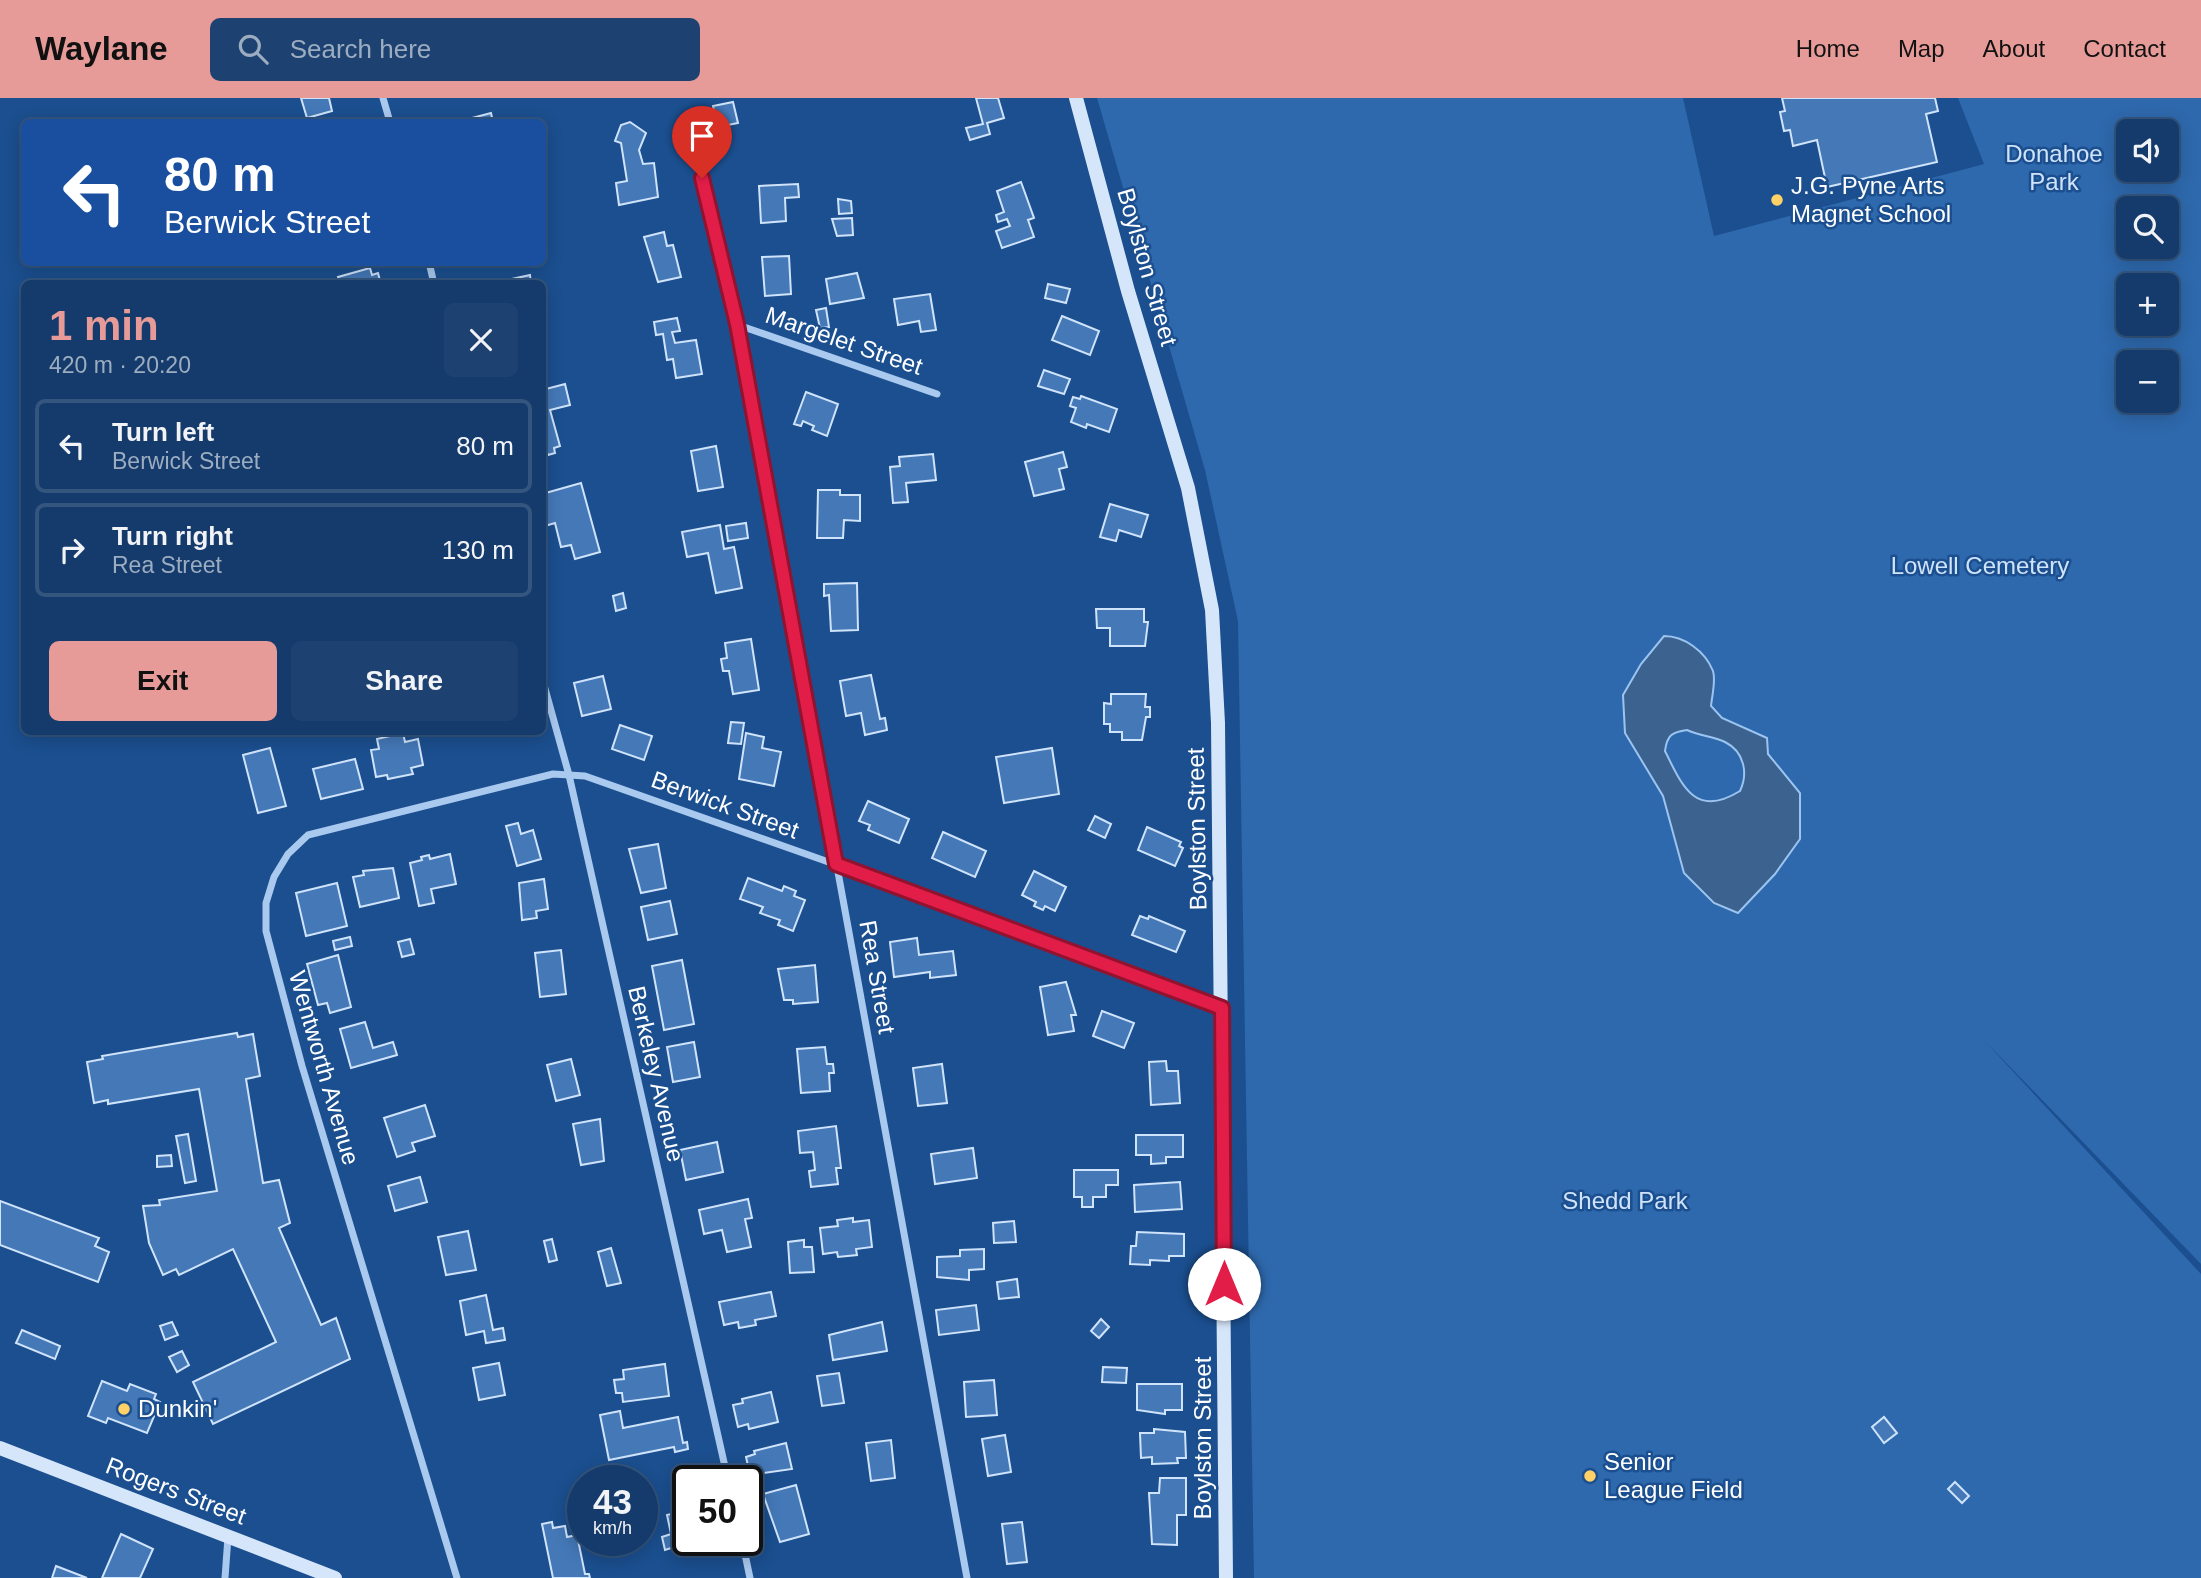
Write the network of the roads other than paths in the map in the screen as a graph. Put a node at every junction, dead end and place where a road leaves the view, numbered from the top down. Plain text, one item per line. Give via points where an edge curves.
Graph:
1 (383, 98) edge
2 (1076, 98) edge
3 (389, 119) edge
4 (702, 178) dead end
5 (737, 324) junction
6 (937, 394) dead end
7 (546, 692) edge
8 (569, 775) junction
9 (836, 864) junction
10 (1222, 1008) junction
11 (0, 1447) edge
12 (725, 1465) edge
13 (228, 1536) junction
14 (745, 1556) edge
15 (225, 1578) edge
16 (335, 1578) edge
17 (457, 1578) edge
18 (750, 1578) edge
19 (967, 1578) edge
20 (1226, 1578) edge

1 - 3 street
2 - 10 main road, Boylston Street via 1188,488 1212,610
4 - 5 street, Rea Street
5 - 6 street, Margelet Street
5 - 9 street, Rea Street
7 - 8 street, Berkeley Avenue
8 - 9 street, Berwick Street via 585,776
8 - 12 street, Berkeley Avenue
8 - 17 street, Wentworth Avenue via 553,774 308,835 280,865 266,903 266,931 302,1066
9 - 10 street, Berwick Street
9 - 19 street, Rea Street
10 - 20 main road, Boylston Street
11 - 13 main road, Rogers Street
13 - 15 street
13 - 16 main road, Rogers Street
14 - 18 street

